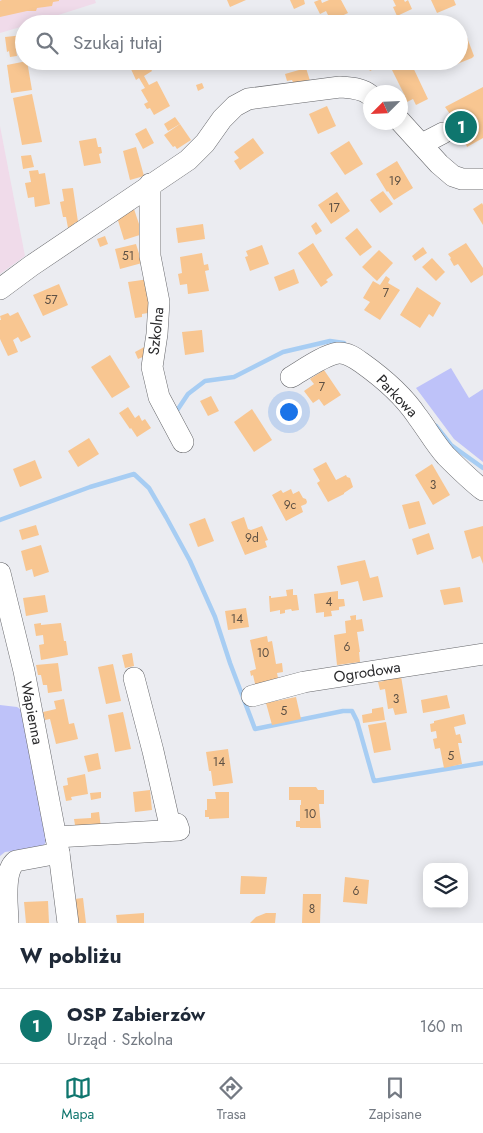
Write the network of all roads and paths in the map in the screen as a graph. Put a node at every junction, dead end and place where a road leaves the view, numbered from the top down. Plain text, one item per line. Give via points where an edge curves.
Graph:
1 (363, 90) edge
2 (408, 129) edge
3 (443, 133) dead end
4 (422, 144) junction
5 (483, 179) edge
6 (150, 184) junction
7 (0, 289) edge
8 (291, 378) dead end
9 (183, 442) dead end
10 (483, 490) edge
11 (0, 573) edge
12 (483, 654) edge
13 (134, 678) dead end
14 (252, 696) dead end
15 (57, 845) junction
16 (8, 923) edge
17 (68, 923) edge

1 - 6 street via 340,87 248,99 222,119 188,160
2 - 4 street
3 - 4 street
4 - 5 street via 453,176
6 - 7 street
6 - 9 street, Szkolna via 150,256 160,302 152,367 159,398
8 - 10 street, Parkowa via 328,356 340,352 351,355 396,391 446,456
11 - 15 street, Wapienna via 24,671
12 - 14 street, Ogrodowa via 304,682
13 - 15 street via 173,821
15 - 16 street via 12,864 7,877
15 - 17 street, Wapienna

